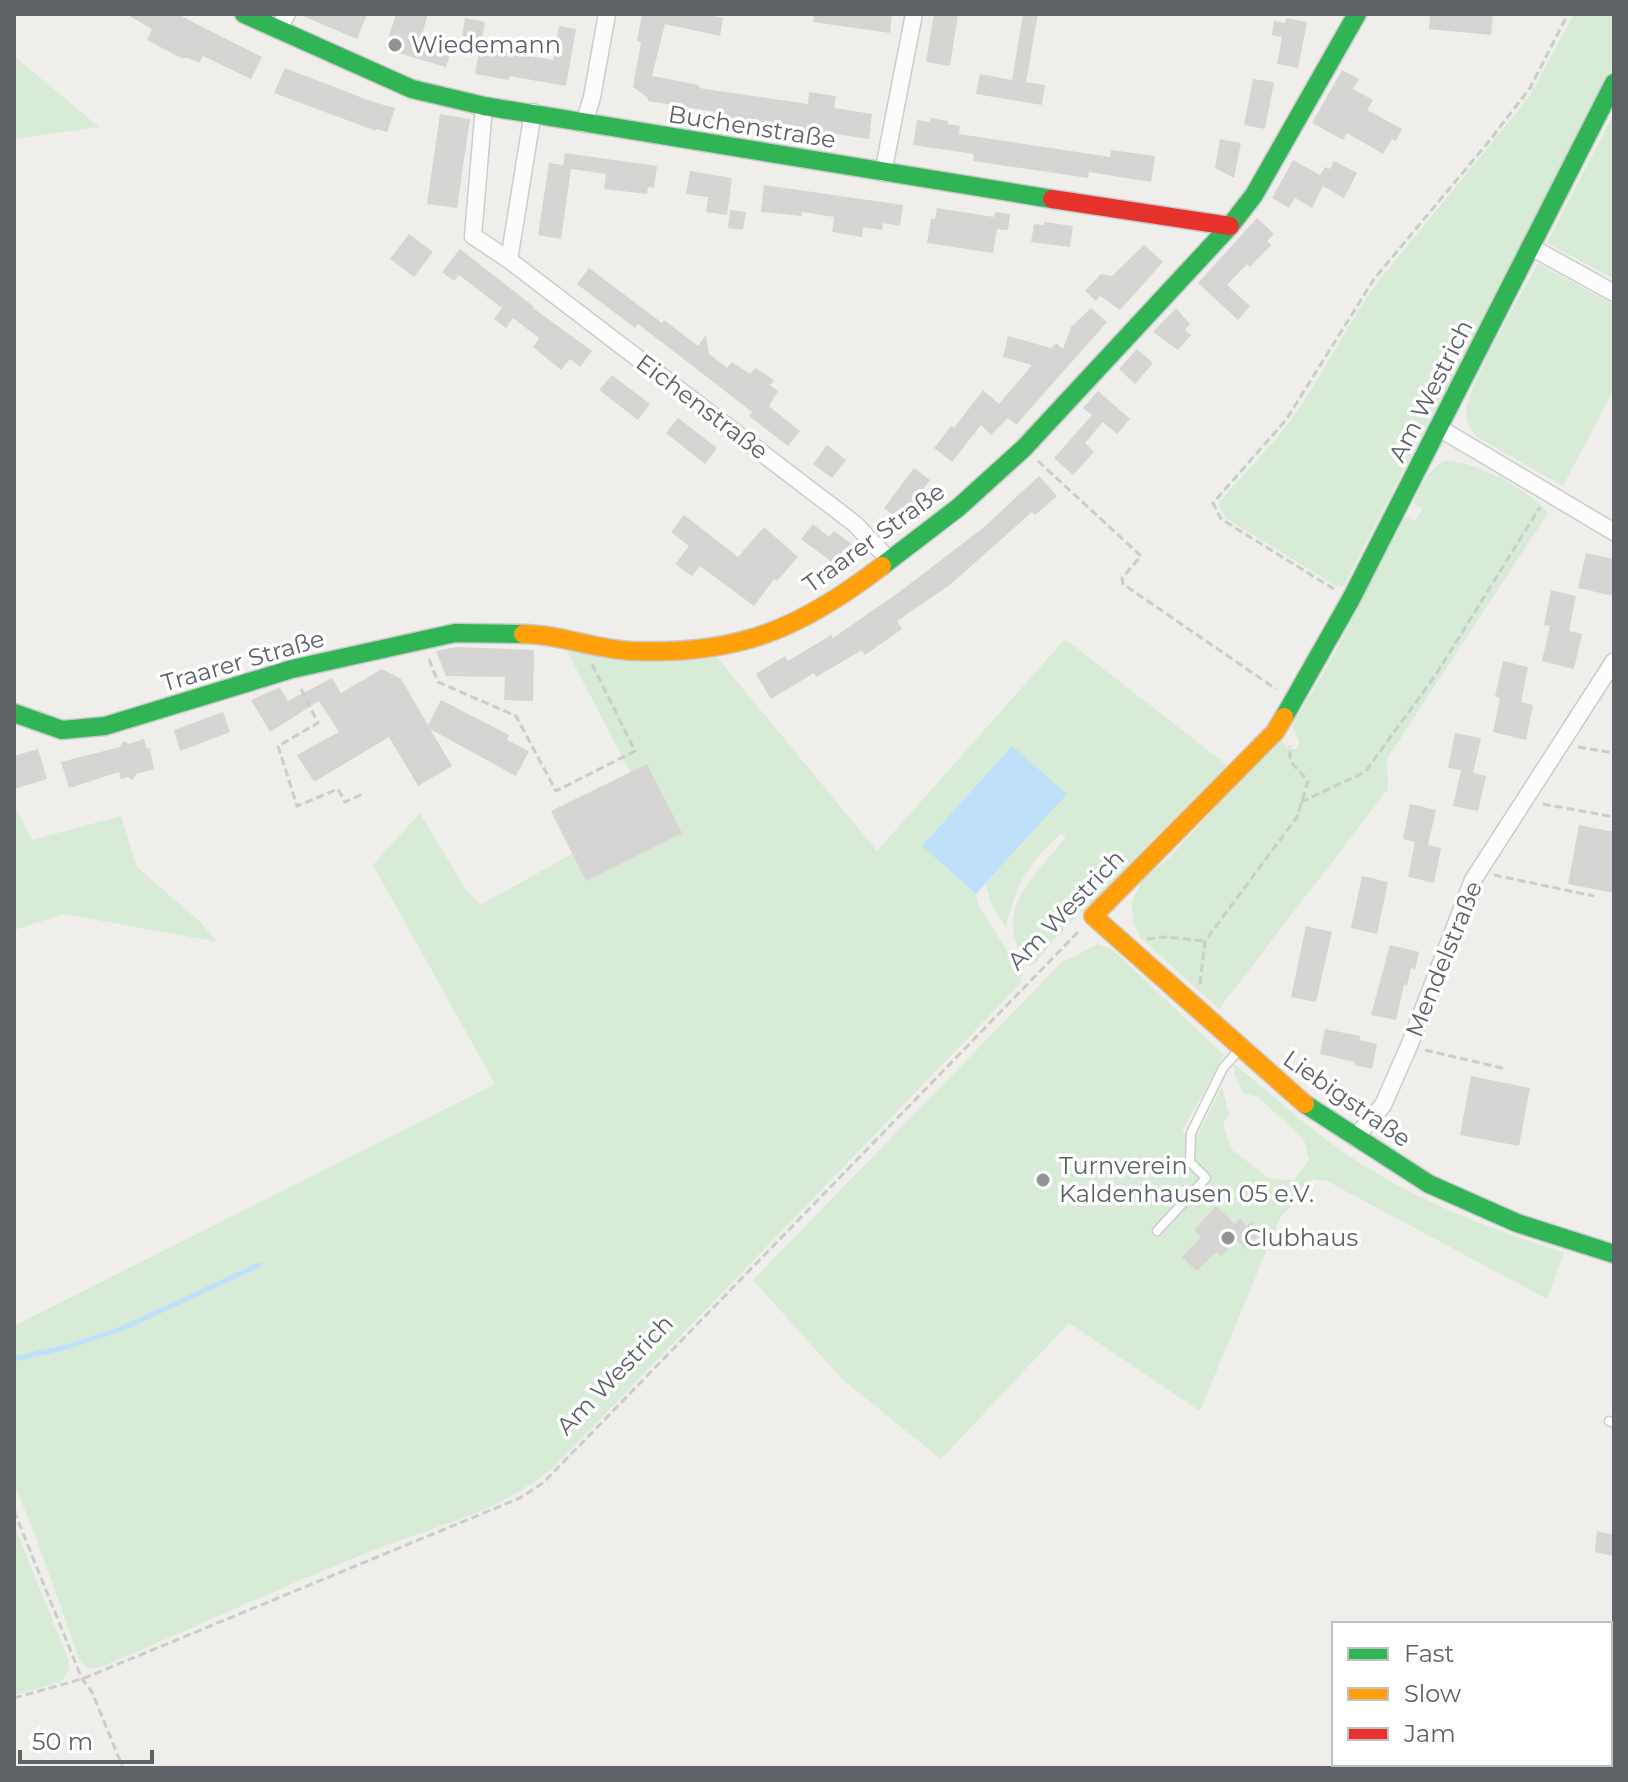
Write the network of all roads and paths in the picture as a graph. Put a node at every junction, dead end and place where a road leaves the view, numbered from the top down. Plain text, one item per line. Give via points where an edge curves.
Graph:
1 (244, 14) edge
2 (607, 14) edge
3 (914, 14) edge
4 (1357, 14) edge
5 (1568, 14) edge
6 (282, 22) edge
7 (1614, 83) edge
8 (484, 106) junction
9 (533, 112) junction
10 (584, 124) junction
11 (883, 173) junction
12 (1230, 226) junction
13 (1531, 247) junction
14 (509, 260) junction
15 (1614, 293) edge
16 (1439, 428) junction
17 (1024, 448) junction
18 (1549, 494) junction
19 (1614, 532) edge
20 (890, 561) junction
21 (1351, 599) junction
22 (421, 639) junction
23 (597, 645) junction
24 (1614, 661) edge
25 (292, 669) junction
26 (1292, 700) junction
27 (14, 713) edge
28 (1279, 724) junction
29 (1560, 744) junction
30 (1614, 753) edge
31 (365, 793) dead end
32 (1524, 800) junction
33 (1301, 802) junction
34 (1614, 817) edge
35 (1478, 872) junction
36 (1594, 896) dead end
37 (1093, 916) junction
38 (1205, 941) junction
39 (1124, 943) junction
40 (1197, 1009) junction
41 (1409, 1046) junction
42 (1240, 1048) junction
43 (1506, 1069) dead end
44 (1355, 1138) junction
45 (1157, 1231) dead end
46 (1614, 1254) edge
47 (14, 1511) edge
48 (82, 1679) junction
49 (14, 1698) edge
50 (123, 1768) edge

1 - 6 street, Buchenstraße
2 - 10 street
3 - 11 street
4 - 12 street, Traarer Straße via 1254,195
5 - 21 path via 1530,88 1374,279 1286,420 1213,503 1221,519
6 - 8 street, Buchenstraße via 412,89
7 - 13 street, Am Westrich
8 - 9 street, Buchenstraße
8 - 14 street, Eichenstraße via 473,236
9 - 10 street, Buchenstraße
9 - 14 street
10 - 11 street, Buchenstraße
11 - 12 street, Buchenstraße
12 - 17 street, Traarer Straße
13 - 15 street
13 - 16 street, Am Westrich
14 - 20 street, Eichenstraße via 855,524
16 - 18 street
16 - 21 street, Am Westrich
17 - 20 street, Traarer Straße
17 - 26 path via 1141,556 1122,578 1123,584
18 - 19 street
18 - 33 path via 1435,676 1365,772
20 - 23 street, Traarer Straße via 847,593 767,635 718,648 631,651
21 - 26 street, Am Westrich
22 - 23 street, Traarer Straße via 455,633 532,634
22 - 23 path via 438,682 516,716 556,791 635,751 592,664
22 - 25 street, Traarer Straße
24 - 29 street, Mendelstraße
25 - 27 street, Traarer Straße via 105,726 62,730
25 - 31 path via 318,723 278,746 297,806 338,789 345,802
26 - 28 street, Am Westrich
28 - 33 path via 1292,741 1290,761 1308,781
28 - 37 street, Am Westrich
29 - 30 path
29 - 32 street, Mendelstraße
32 - 34 path
32 - 35 street, Mendelstraße
33 - 38 path via 1297,817
35 - 36 path
35 - 41 street, Mendelstraße
37 - 39 street, Liebigstraße
37 - 48 path, Am Westrich via 543,1483 520,1498
38 - 39 path via 1166,937
38 - 40 path
39 - 40 street, Liebigstraße
40 - 42 street, Liebigstraße
41 - 43 path
41 - 44 street, Mendelstraße via 1383,1105
42 - 44 street, Liebigstraße via 1293,1096
42 - 45 lane via 1223,1068 1191,1133 1190,1162 1206,1178
44 - 46 street, Liebigstraße via 1429,1184 1517,1223
47 - 48 path
48 - 49 path, Am Westrich
48 - 50 path

